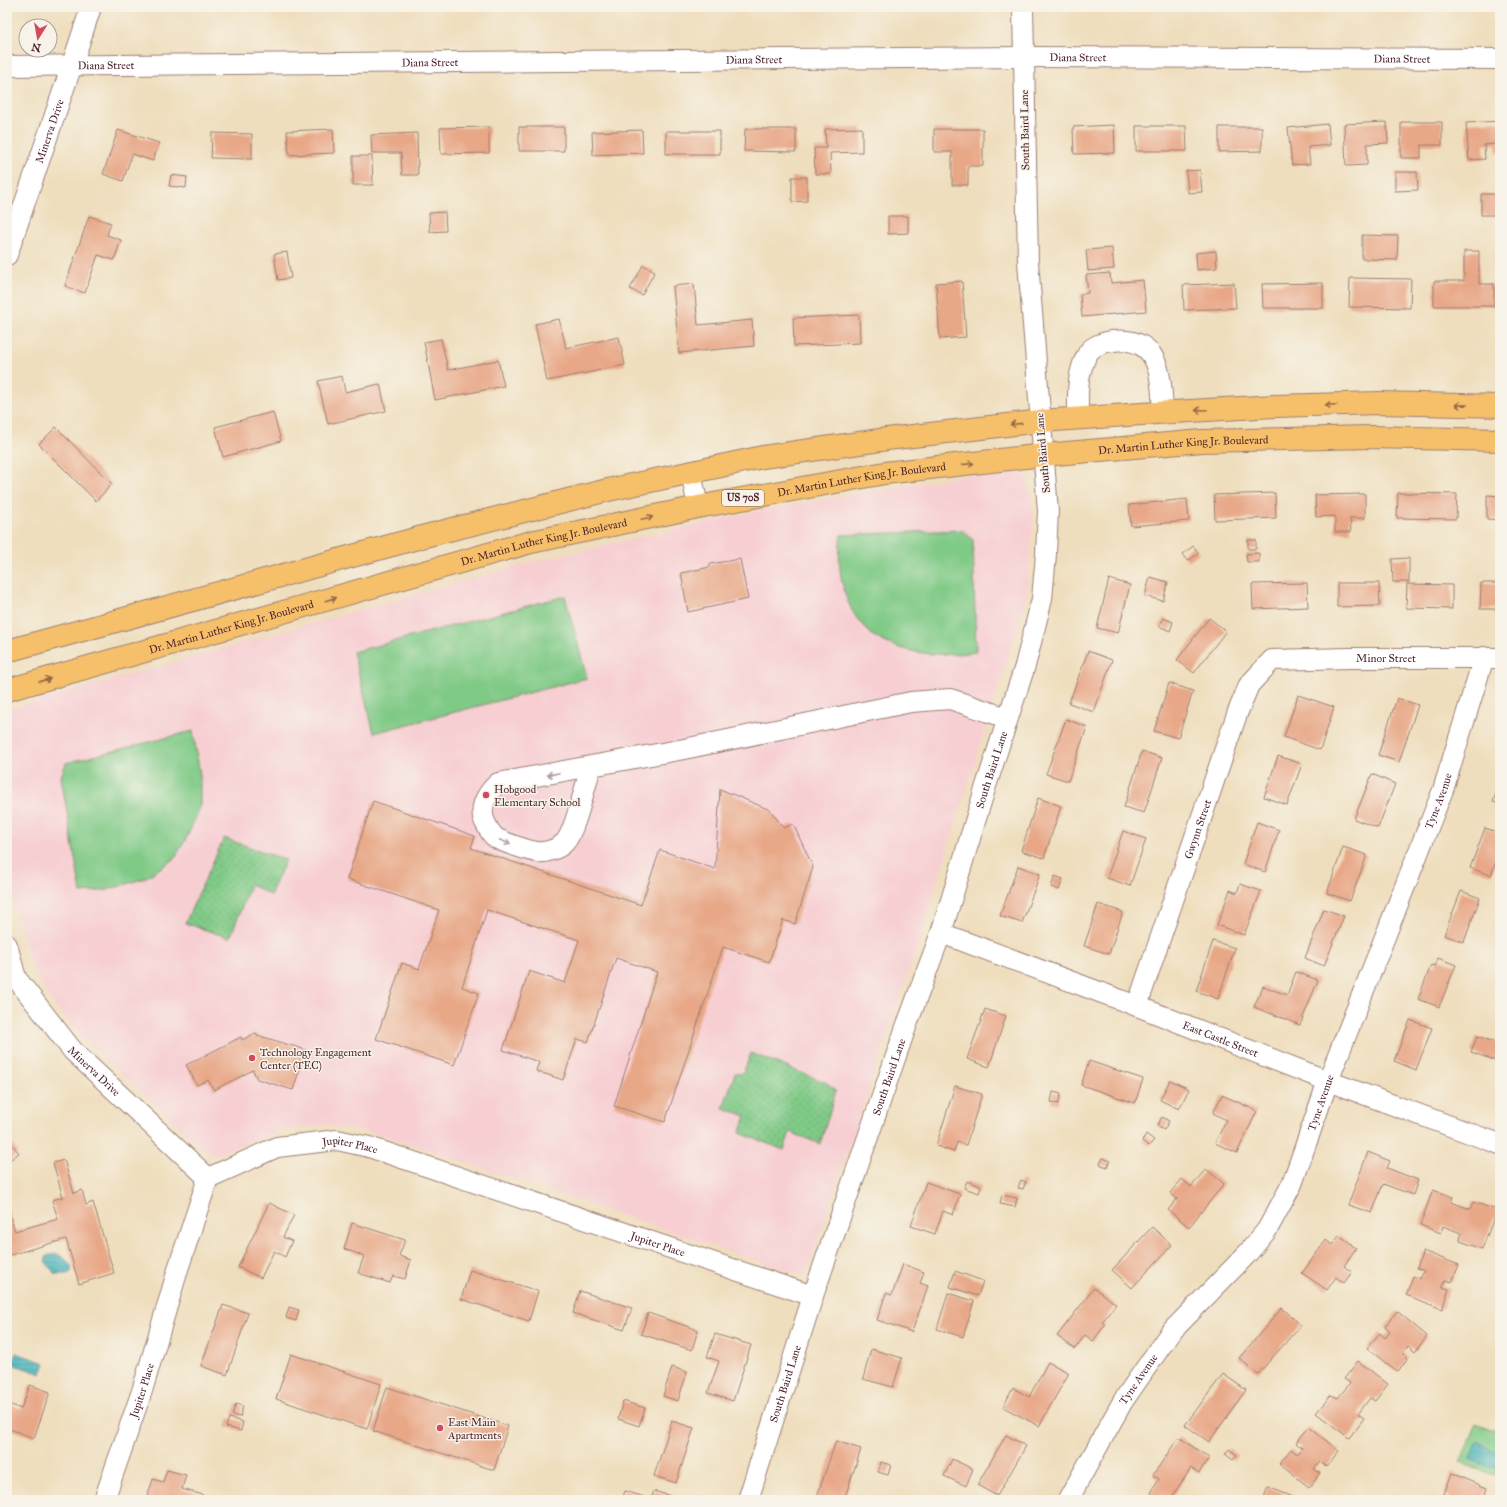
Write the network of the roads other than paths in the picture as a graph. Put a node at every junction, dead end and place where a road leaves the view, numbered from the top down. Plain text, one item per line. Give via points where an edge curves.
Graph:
1 (91, 7) edge
2 (1023, 7) edge
3 (1024, 57) junction
4 (1500, 59) edge
5 (72, 65) junction
6 (7, 66) edge
7 (7, 256) edge
8 (1500, 406) edge
9 (1163, 412) junction
10 (1078, 418) junction
11 (1040, 421) junction
12 (1500, 440) edge
13 (1044, 455) junction
14 (691, 472) junction
15 (698, 507) junction
16 (7, 651) edge
17 (1492, 658) edge
18 (1272, 660) joint
19 (7, 690) edge
20 (1007, 718) junction
21 (591, 767) junction
22 (941, 933) junction
23 (7, 945) edge
24 (1137, 1006) junction
25 (1328, 1081) junction
26 (1500, 1144) edge
27 (208, 1178) junction
28 (813, 1296) junction
29 (104, 1500) edge
30 (748, 1500) edge
31 (1068, 1500) edge

1 - 5 street, Minerva Drive
2 - 3 street, South Baird Lane
3 - 4 street, Diana Street
3 - 5 street, Diana Street
3 - 11 street, South Baird Lane via 1028,262
5 - 6 street, Diana Street
5 - 7 street, Minerva Drive
8 -> 9 main road via 1379,403
9 - 10 main road
9 - 10 street via 1161,377 1152,354 1140,344 1123,340 1104,342 1089,351 1082,366 1078,386
10 - 11 main road
11 - 13 street, South Baird Lane
11 -> 14 main road via 886,439 763,457
12 - 13 main road, Dr. Martin Luther King Jr. Boulevard / US 70S via 1370,437 1202,441
15 -> 13 main road, Dr. Martin Luther King Jr. Boulevard / US 70S via 885,473
13 - 20 street, South Baird Lane via 1048,511 1042,599 1025,666
14 - 15 street
14 - 16 main road via 429,535
19 -> 15 main road, Dr. Martin Luther King Jr. Boulevard / US 70S via 531,542
17 - 18 street, Minor Street
17 - 25 street, Tyne Avenue via 1443,790
18 - 24 street, Gwynn Street via 1249,685 1237,714
20 - 21 street via 950,699 911,702
20 - 22 street, South Baird Lane
21 -> 21 street via 498,783 484,798 484,822 496,838 507,843 538,852 556,849 566,842 572,830
22 - 24 street, East Castle Street
22 - 28 street, South Baird Lane
23 - 27 street, Minerva Drive via 16,978 73,1051
24 - 25 street, East Castle Street
25 - 26 street, East Castle Street
25 - 31 street, Tyne Avenue via 1292,1184 1267,1230 1170,1333 1123,1400
27 - 28 street, Jupiter Place via 277,1146 337,1140 369,1147
27 - 29 street, Jupiter Place via 177,1271 142,1391
28 - 30 street, South Baird Lane

